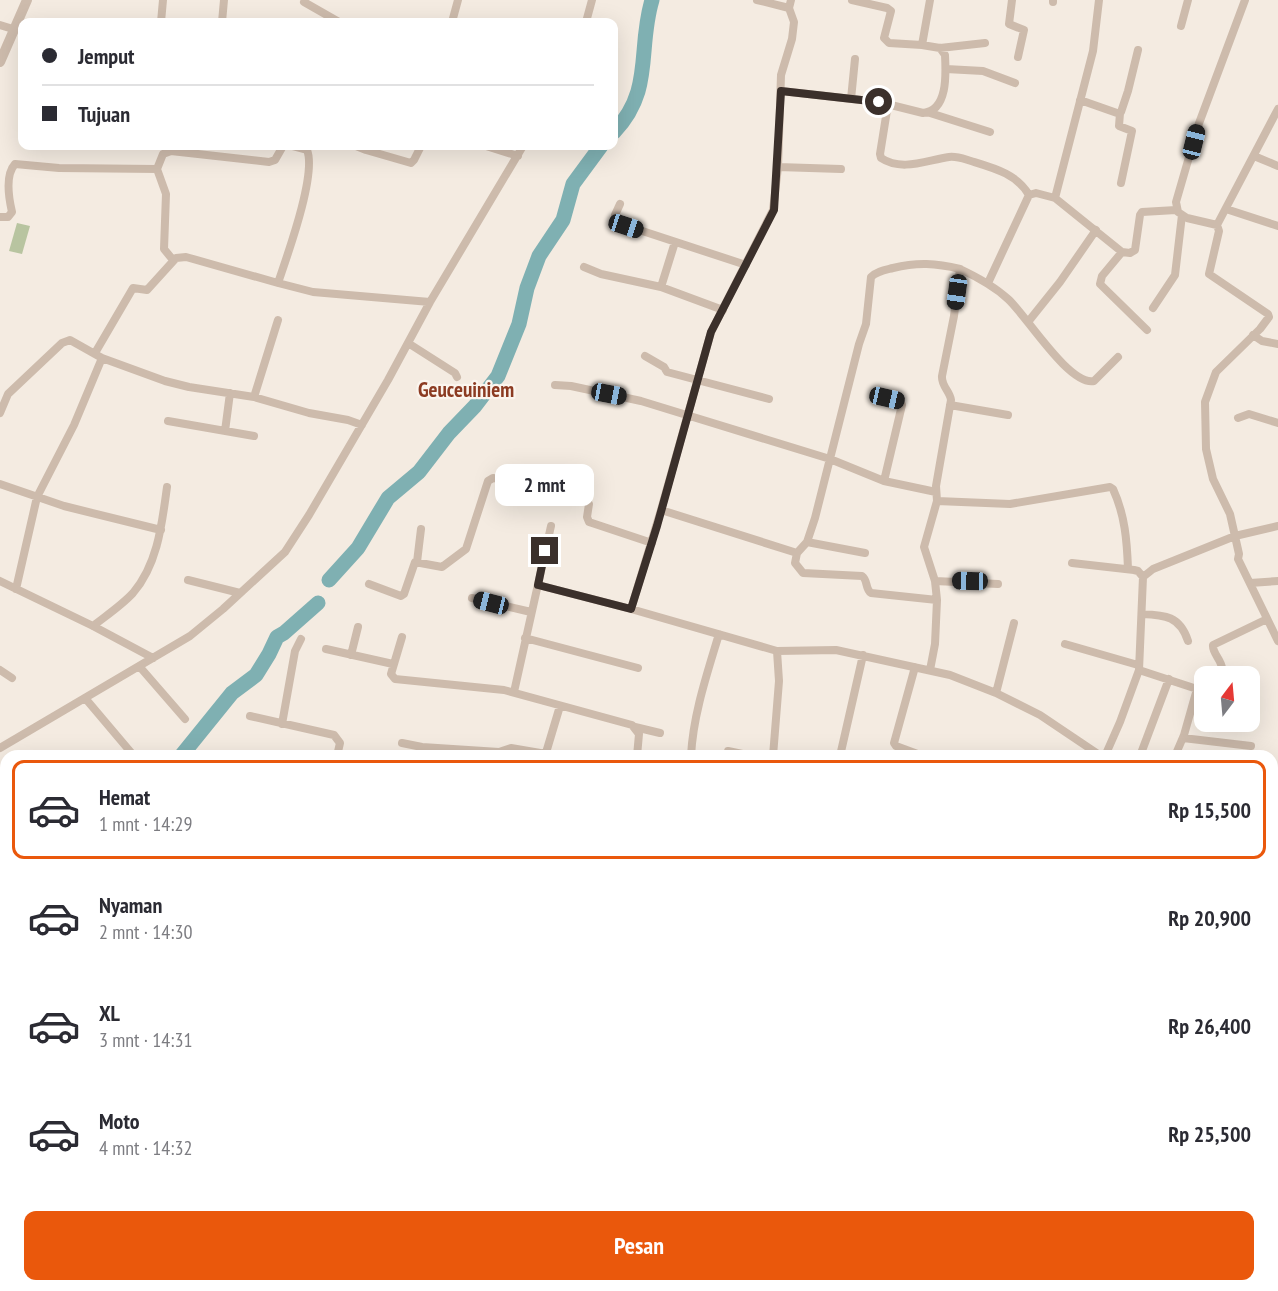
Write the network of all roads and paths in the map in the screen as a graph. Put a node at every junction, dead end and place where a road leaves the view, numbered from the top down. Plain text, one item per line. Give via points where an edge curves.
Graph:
1 (27, 0) edge
2 (163, 0) edge
3 (224, 0) edge
4 (458, 0) edge
5 (591, 0) edge
6 (758, 0) edge
7 (852, 0) edge
8 (930, 0) edge
9 (1012, 0) edge
10 (1099, 0) edge
11 (1188, 0) edge
12 (1245, 0) edge
13 (304, 2) dead end
14 (790, 4) edge
15 (18, 18) edge
16 (161, 18) edge
17 (222, 18) edge
18 (332, 18) edge
19 (453, 18) edge
20 (587, 18) edge
21 (18, 19) edge
22 (0, 25) edge
23 (1181, 26) dead end
24 (13, 29) junction
25 (985, 43) dead end
26 (922, 45) junction
27 (940, 48) junction
28 (1138, 51) dead end
29 (1018, 57) dead end
30 (855, 59) dead end
31 (0, 62) edge
32 (946, 69) junction
33 (1015, 83) dead end
34 (781, 91) junction
35 (851, 99) junction
36 (1080, 100) junction
37 (888, 104) junction
38 (1278, 109) edge
39 (930, 112) junction
40 (1120, 113) junction
41 (990, 132) dead end
42 (281, 150) edge
43 (308, 150) edge
44 (366, 150) edge
45 (419, 150) edge
46 (499, 150) edge
47 (522, 150) edge
48 (518, 156) junction
49 (1254, 156) junction
50 (1278, 166) edge
51 (778, 167) junction
52 (157, 169) junction
53 (841, 169) dead end
54 (1121, 183) dead end
55 (1029, 195) junction
56 (1054, 198) junction
57 (620, 204) dead end
58 (1226, 209) junction
59 (1179, 213) junction
60 (0, 217) edge
61 (1217, 225) junction
62 (1278, 226) edge
63 (1095, 230) junction
64 (675, 242) junction
65 (1122, 252) junction
66 (173, 260) junction
67 (746, 265) junction
68 (584, 267) dead end
69 (960, 269) junction
70 (278, 283) junction
71 (988, 283) junction
72 (661, 287) junction
73 (430, 302) junction
74 (1153, 308) dead end
75 (723, 310) junction
76 (278, 320) dead end
77 (1028, 322) junction
78 (1147, 330) dead end
79 (1253, 335) junction
80 (408, 343) junction
81 (1278, 344) edge
82 (99, 355) junction
83 (645, 356) dead end
84 (1118, 357) dead end
85 (457, 377) dead end
86 (697, 381) junction
87 (555, 385) dead end
88 (4, 392) edge
89 (230, 393) junction
90 (874, 395) dead end
91 (254, 398) junction
92 (769, 399) dead end
93 (950, 405) junction
94 (0, 413) edge
95 (687, 415) junction
96 (1008, 415) dead end
97 (1238, 418) dead end
98 (168, 421) dead end
99 (1278, 423) edge
100 (362, 425) junction
101 (225, 431) junction
102 (254, 436) dead end
103 (830, 459) junction
104 (884, 481) junction
105 (0, 484) edge
106 (167, 487) dead end
107 (37, 497) junction
108 (936, 497) junction
109 (661, 510) junction
110 (551, 526) dead end
111 (1278, 526) edge
112 (421, 529) dead end
113 (161, 530) junction
114 (1235, 536) junction
115 (807, 542) junction
116 (652, 543) junction
117 (797, 553) junction
118 (865, 553) dead end
119 (417, 562) junction
120 (1072, 563) dead end
121 (1128, 569) junction
122 (1143, 577) junction
123 (188, 580) dead end
124 (935, 581) junction
125 (1278, 581) edge
126 (0, 582) edge
127 (1250, 583) junction
128 (369, 584) dead end
129 (998, 584) dead end
130 (538, 585) junction
131 (16, 589) junction
132 (240, 593) junction
133 (471, 598) dead end
134 (937, 600) junction
135 (631, 609) junction
136 (531, 612) junction
137 (1142, 614) junction
138 (1267, 619) junction
139 (1014, 623) dead end
140 (93, 626) junction
141 (358, 627) dead end
142 (719, 634) junction
143 (402, 637) dead end
144 (525, 638) junction
145 (301, 639) dead end
146 (1188, 641) dead end
147 (1278, 641) edge
148 (1065, 644) dead end
149 (326, 650) dead end
150 (777, 651) junction
151 (351, 655) junction
152 (863, 656) junction
153 (153, 658) junction
154 (393, 664) junction
155 (139, 666) junction
156 (1222, 666) edge
157 (915, 667) junction
158 (1139, 667) junction
159 (638, 668) dead end
160 (0, 670) edge
161 (930, 670) junction
162 (12, 678) dead end
163 (1169, 679) junction
164 (1194, 687) edge
165 (514, 692) junction
166 (996, 693) junction
167 (85, 698) junction
168 (1194, 701) edge
169 (560, 706) junction
170 (1192, 707) joint
171 (250, 716) dead end
172 (186, 719) dead end
173 (282, 724) junction
174 (635, 727) junction
175 (660, 733) dead end
176 (1183, 738) junction
177 (402, 743) dead end
178 (1251, 746) dead end
179 (0, 748) edge
180 (129, 750) edge
181 (338, 750) edge
182 (428, 750) edge
183 (505, 750) edge
184 (521, 750) edge
185 (547, 750) edge
186 (638, 750) edge
187 (691, 750) edge
188 (773, 750) edge
189 (841, 750) edge
190 (907, 750) edge
191 (1094, 750) edge
192 (1106, 750) edge
193 (1142, 750) edge
194 (1177, 750) edge

1 - 15 street
2 - 16 street
3 - 17 street
4 - 19 street
5 - 20 street
6 - 14 street
7 - 26 street via 891,12 884,39 889,43
8 - 26 street
9 - 29 street via 1009,24 1023,30
10 - 36 street via 1093,51
11 - 23 street
12 - 59 street via 1198,126 1176,202
13 - 18 street
14 - 34 street via 793,31 781,75
21 - 24 street
22 - 24 street
24 - 31 street
25 - 27 street
26 - 27 street
27 - 32 street
28 - 40 street
30 - 35 street
32 - 33 street via 983,71
32 - 39 street via 940,102
34 - 35 street
34 - 51 street
35 - 37 street
36 - 40 street
36 - 56 street
37 - 39 street
37 - 55 street via 881,158 911,165 957,157 1004,172 1022,184
38 - 49 street
39 - 41 street
40 - 54 street via 1119,126 1132,131
42 - 52 street via 269,162 168,151
43 - 70 street via 310,165 299,214
44 - 45 street via 411,162
46 - 48 street
47 - 48 street
48 - 73 street
49 - 50 street
49 - 58 street
51 - 53 street
51 - 67 street via 774,210
52 - 60 street via 15,164 10,186 12,212 8,217
52 - 66 street via 166,194 164,249
55 - 56 street
55 - 71 street
56 - 63 street
57 - 64 street via 615,215 618,223
58 - 61 street
58 - 62 street
59 - 61 street
59 - 65 street via 1142,213 1135,250
59 - 74 street via 1175,275
61 - 79 street via 1209,273 1269,316
63 - 65 street
63 - 77 street
64 - 67 street
64 - 72 street
65 - 78 street via 1100,284
66 - 70 street via 186,257
66 - 82 street via 147,290 133,288
67 - 75 street
68 - 72 street
69 - 71 street
69 - 93 street via 942,376
69 - 103 street via 918,263 880,271 871,277 866,324
70 - 73 street via 313,292
71 - 77 street
72 - 75 street
73 - 80 street
75 - 86 street via 711,332
76 - 91 street
77 - 84 street via 1053,354 1086,381 1094,381
79 - 81 street
79 - 114 street via 1216,372 1205,402 1208,459 1217,489 1229,509
80 - 85 street
80 - 100 street
82 - 88 street via 73,341 65,341
82 - 89 street via 173,383
82 - 107 street via 74,425
83 - 86 street via 667,372
86 - 92 street
86 - 95 street
87 - 95 street via 628,398
88 - 94 street
89 - 91 street
89 - 101 street
90 - 104 street via 900,400 902,405
91 - 100 street
93 - 96 street
93 - 108 street
95 - 103 street
95 - 109 street
97 - 99 street via 1250,414
98 - 101 street
100 - 132 street via 289,545
101 - 102 street
103 - 104 street
103 - 115 street
104 - 108 street
105 - 107 street
106 - 113 street
107 - 113 street
107 - 131 street
108 - 121 street via 1010,504 1110,487 1122,510
108 - 124 street via 924,547
109 - 116 street
109 - 117 street
110 - 130 street
111 - 114 street
112 - 119 street
113 - 140 street via 136,589
114 - 122 street via 1153,569
114 - 127 street via 1238,559
115 - 117 street
115 - 118 street
116 - 119 street via 589,522 589,504 585,499 534,484 493,478 488,481 466,549 442,567
116 - 135 street
117 - 134 street via 796,566 804,573 862,576 871,593
119 - 128 street via 402,596
120 - 121 street
121 - 122 street
122 - 137 street
123 - 132 street
124 - 129 street
124 - 134 street
125 - 127 street
126 - 131 street
127 - 138 street
130 - 135 street
130 - 136 street
131 - 140 street
132 - 153 street via 190,636
133 - 136 street
134 - 161 street
135 - 142 street
136 - 144 street
137 - 146 street via 1174,620
137 - 158 street
138 - 147 street
138 - 156 street via 1213,645
139 - 166 street
140 - 153 street
141 - 151 street
142 - 150 street
142 - 187 street
143 - 154 street
144 - 159 street
144 - 165 street
145 - 173 street via 295,651
148 - 158 street
149 - 151 street
150 - 152 street via 822,649
150 - 188 street via 779,681
151 - 154 street
152 - 157 street
152 - 189 street
153 - 155 street
154 - 165 street via 392,676 398,680
155 - 167 street
155 - 172 street
157 - 161 street
157 - 190 street via 894,743
158 - 163 street
158 - 192 street
160 - 162 street
161 - 166 street
163 - 164 street
163 - 193 street
165 - 169 street
166 - 191 street via 1040,715
167 - 179 street
167 - 180 street
168 - 170 street
169 - 174 street
169 - 185 street
170 - 176 street
171 - 173 street
173 - 181 street via 337,737
174 - 175 street
174 - 186 street via 639,734
176 - 178 street
176 - 194 street
177 - 182 street
183 - 184 street

